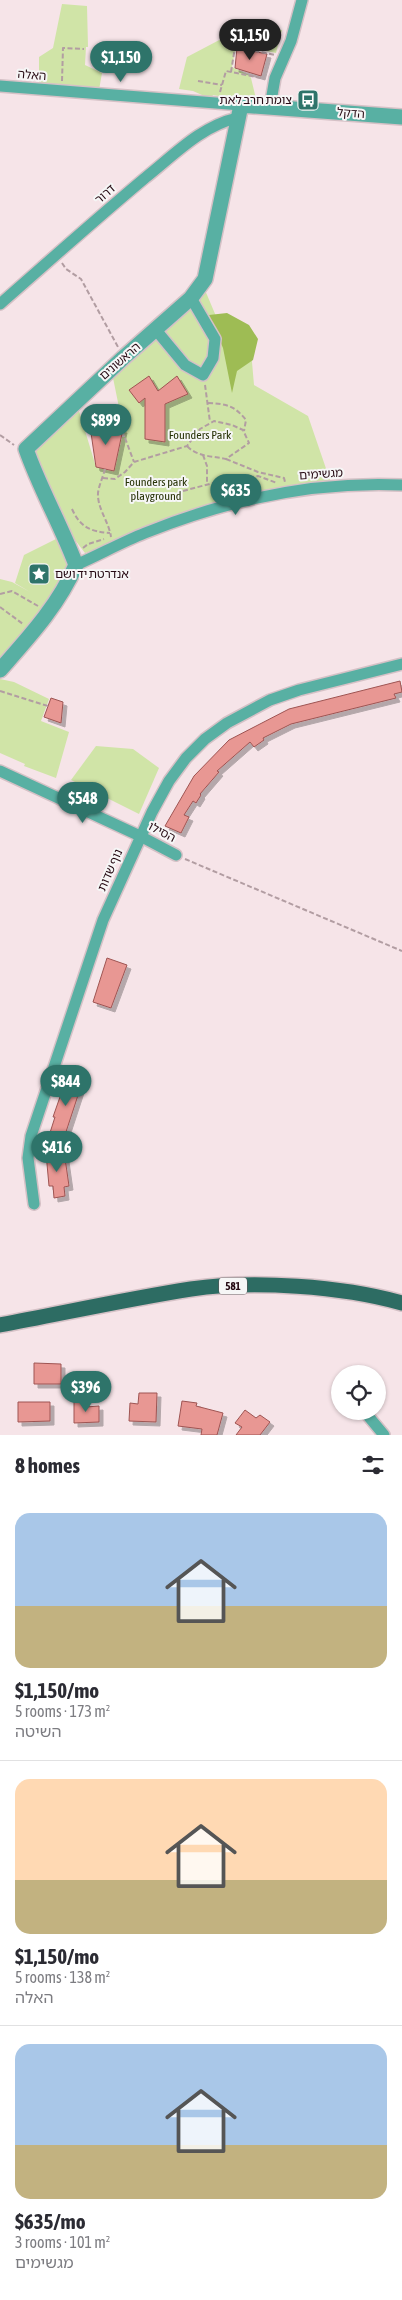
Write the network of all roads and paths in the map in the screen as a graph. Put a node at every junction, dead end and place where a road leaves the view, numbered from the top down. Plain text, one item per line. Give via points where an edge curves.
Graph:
1 (302, 0) edge
2 (84, 49) dead end
3 (284, 57) junction
4 (231, 72) junction
5 (261, 78) dead end
6 (198, 80) dead end
7 (222, 85) junction
8 (0, 86) edge
9 (62, 91) junction
10 (217, 103) junction
11 (270, 107) junction
12 (239, 112) junction
13 (402, 117) edge
14 (55, 255) junction
15 (191, 298) junction
16 (0, 304) edge
17 (156, 330) junction
18 (123, 358) junction
19 (207, 394) dead end
20 (208, 403) junction
21 (210, 423) junction
22 (244, 433) junction
23 (0, 436) edge
24 (125, 438) dead end
25 (187, 446) junction
26 (26, 448) junction
27 (203, 455) junction
28 (226, 459) junction
29 (134, 462) junction
30 (105, 469) dead end
31 (103, 478) junction
32 (206, 484) junction
33 (402, 485) edge
34 (183, 491) dead end
35 (284, 491) junction
36 (72, 509) dead end
37 (110, 533) junction
38 (112, 544) junction
39 (82, 549) dead end
40 (76, 565) junction
41 (0, 594) edge
42 (0, 607) edge
43 (48, 613) junction
44 (33, 631) junction
45 (402, 664) edge
46 (0, 670) edge
47 (0, 691) edge
48 (48, 706) dead end
49 (0, 771) edge
50 (140, 836) junction
51 (176, 855) joint
52 (402, 951) edge
53 (34, 1204) dead end
54 (402, 1303) edge
55 (66, 1313) junction
56 (0, 1325) edge
57 (0, 1334) edge
58 (372, 1420) edge
59 (384, 1435) edge

1 - 3 street
2 - 9 path via 63,48
3 - 4 path via 235,47
3 - 11 street via 275,78
4 - 5 path
4 - 7 path via 226,70
6 - 7 path
7 - 10 path
8 - 9 street, האלה
9 - 10 street, האלה
10 - 12 street, האלה
11 - 12 street, הדקל
11 - 13 street, הדקל
12 - 14 street, דרור via 187,144
12 - 15 street, הראשונים via 205,279
14 - 16 street, דרור
14 - 18 path via 66,269 81,278
15 - 17 street, הראשונים
15 - 17 street via 215,339 213,358 203,375 186,365
17 - 18 street, הראשונים
18 - 26 street, הראשונים
19 - 20 path
20 - 21 path
20 - 22 path via 236,408 246,420
21 - 22 path via 222,422
21 - 25 path via 200,429
22 - 28 path via 250,443
23 - 26 path via 10,444
24 - 29 path
25 - 27 path
25 - 29 path
26 - 40 street via 38,483
27 - 28 path
27 - 32 path via 207,466
28 - 35 path via 284,478
29 - 31 path via 115,479
30 - 31 path
31 - 37 path via 98,494
32 - 34 path
32 - 35 path via 258,476 278,484
33 - 35 street, מגשימים via 332,486
35 - 38 street, מגשימים via 227,505
36 - 37 path via 81,524 95,532
37 - 38 path
38 - 39 path via 96,541
38 - 40 street, מגשימים
40 - 43 street
41 - 43 path via 12,592
42 - 44 path
43 - 44 street
44 - 46 street
45 - 50 street, נוף שדות via 299,690 250,709 227,723 186,758 169,781
47 - 48 path
49 - 50 street, הסילו
50 - 51 street, הסילו
50 - 53 street, נוף שדות via 92,948 31,1136 28,1158
51 - 52 path
54 - 55 main road, 581 via 336,1290 225,1286 192,1289
55 - 56 main road, 581
55 - 57 main road, 581
58 - 59 street

